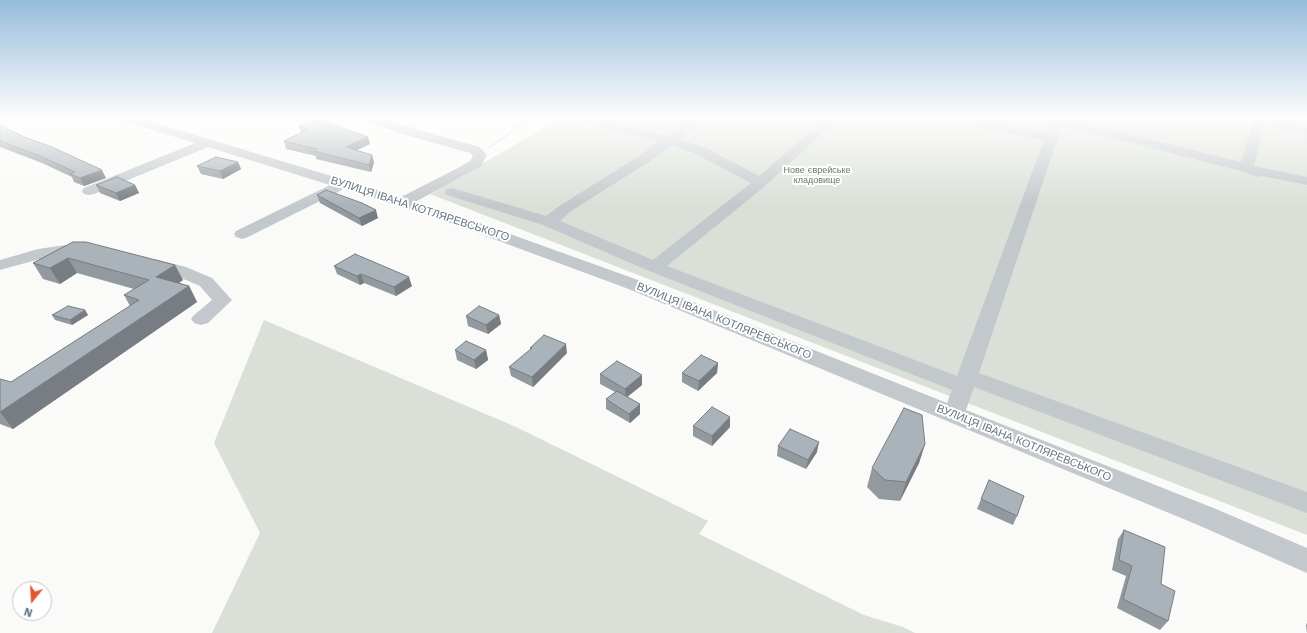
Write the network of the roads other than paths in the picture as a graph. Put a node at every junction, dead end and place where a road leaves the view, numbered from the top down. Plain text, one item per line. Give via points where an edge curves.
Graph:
1 (195, 148) edge
2 (227, 148) edge
3 (466, 148) edge
4 (659, 148) edge
5 (691, 148) edge
6 (800, 148) edge
7 (1047, 148) edge
8 (1167, 148) edge
9 (1251, 148) edge
10 (1246, 168) junction
11 (1307, 181) edge
12 (760, 183) junction
13 (344, 184) junction
14 (89, 191) dead end
15 (1307, 191) edge
16 (452, 192) dead end
17 (403, 202) junction
18 (548, 222) junction
19 (242, 234) dead end
20 (95, 250) edge
21 (142, 261) edge
22 (0, 265) edge
23 (655, 267) junction
24 (201, 319) dead end
25 (966, 382) junction
26 (953, 414) junction
27 (1307, 503) edge
28 (1307, 561) edge

1 - 14 street
2 - 13 street, ВУЛИЦЯ ІВАНА КОТЛЯРЕВСЬКОГО
3 - 17 street via 475,150 480,156 476,163
4 - 18 street
5 - 12 street
6 - 12 street
7 - 25 street
8 - 10 street
9 - 10 street
10 - 11 street
10 - 15 street
12 - 23 street
13 - 17 street, ВУЛИЦЯ ІВАНА КОТЛЯРЕВСЬКОГО
13 - 19 street
16 - 18 street
17 - 26 street, ВУЛИЦЯ ІВАНА КОТЛЯРЕВСЬКОГО via 632,284
18 - 23 street
20 - 22 street via 66,250 38,254
21 - 24 street via 180,270 206,282 224,300
23 - 25 street
25 - 26 street
25 - 27 street
26 - 28 street, ВУЛИЦЯ ІВАНА КОТЛЯРЕВСЬКОГО via 1207,517

